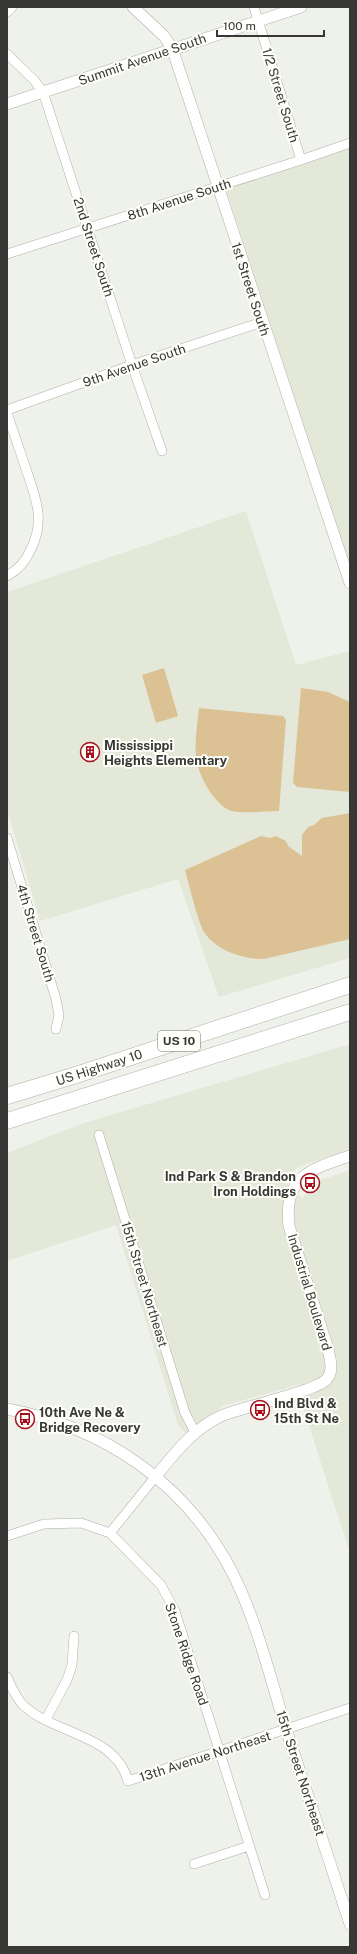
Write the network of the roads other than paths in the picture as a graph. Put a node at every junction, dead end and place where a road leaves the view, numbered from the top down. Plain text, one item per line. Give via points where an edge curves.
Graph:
1 (11, 7) edge
2 (133, 7) edge
3 (254, 7) edge
4 (301, 7) edge
5 (7, 11) edge
6 (258, 20) junction
7 (172, 48) junction
8 (7, 54) edge
9 (42, 92) junction
10 (7, 104) edge
11 (350, 143) edge
12 (301, 160) junction
13 (216, 186) junction
14 (88, 228) junction
15 (7, 254) edge
16 (262, 322) junction
17 (132, 365) junction
18 (7, 410) edge
19 (7, 413) edge
20 (162, 451) dead end
21 (7, 576) edge
22 (350, 584) edge
23 (7, 838) edge
24 (350, 985) edge
25 (350, 1012) edge
26 (56, 1029) dead end
27 (7, 1096) edge
28 (7, 1121) edge
29 (99, 1135) dead end
30 (350, 1156) edge
31 (7, 1409) edge
32 (195, 1432) junction
33 (156, 1476) junction
34 (110, 1533) junction
35 (7, 1536) edge
36 (74, 1636) dead end
37 (7, 1677) edge
38 (350, 1708) edge
39 (46, 1719) junction
40 (286, 1729) junction
41 (219, 1751) junction
42 (249, 1846) junction
43 (194, 1864) dead end
44 (265, 1895) dead end
45 (350, 1924) edge

1 - 5 street
2 - 7 street, 1st Street South via 164,36
3 - 6 street, 1/2 Street South
4 - 6 street, Summit Avenue South
6 - 7 street, Summit Avenue South
6 - 12 street, 1/2 Street South
7 - 9 street, Summit Avenue South
7 - 13 street, 1st Street South
8 - 9 street, 2nd Street South via 34,80
9 - 10 street, Summit Avenue South
9 - 14 street, 2nd Street South
11 - 12 street, 8th Avenue South
12 - 13 street, 8th Avenue South
13 - 14 street, 8th Avenue South
13 - 16 street, 1st Street South
14 - 15 street, 8th Avenue South
14 - 17 street, 2nd Street South
16 - 17 street, 9th Avenue South
16 - 22 street, 1st Street South
17 - 18 street, 9th Avenue South
17 - 20 street, 2nd Street South
19 - 21 street via 37,502 39,526 37,538 23,563
23 - 26 street, 4th Street South via 56,999 59,1015
24 - 27 highway, US Highway 10 / US 10
25 - 28 highway, US 10
29 - 32 street, 15th Street Northeast via 185,1413
30 - 32 street, Industrial Boulevard via 312,1170 294,1188 289,1199 289,1226 328,1349 331,1371 328,1378 313,1387 220,1416
31 - 33 street, 15th Street Northeast via 34,1414 108,1443
32 - 33 street, Industrial Boulevard
33 - 34 street, Industrial Boulevard
33 - 40 street, 15th Street Northeast via 216,1546 232,1572 253,1621
34 - 35 street, Stone Ridge Road via 81,1523 44,1524
34 - 41 street, Stone Ridge Road via 161,1585 175,1611
36 - 39 street via 72,1665
37 - 39 street via 22,1704
38 - 40 street, 13th Avenue Northeast
39 - 41 street, 13th Avenue Northeast via 103,1747 125,1770 128,1781
40 - 41 street, 13th Avenue Northeast
40 - 45 street, 15th Street Northeast
41 - 42 street, Stone Ridge Road
42 - 43 street
42 - 44 street, Stone Ridge Road

